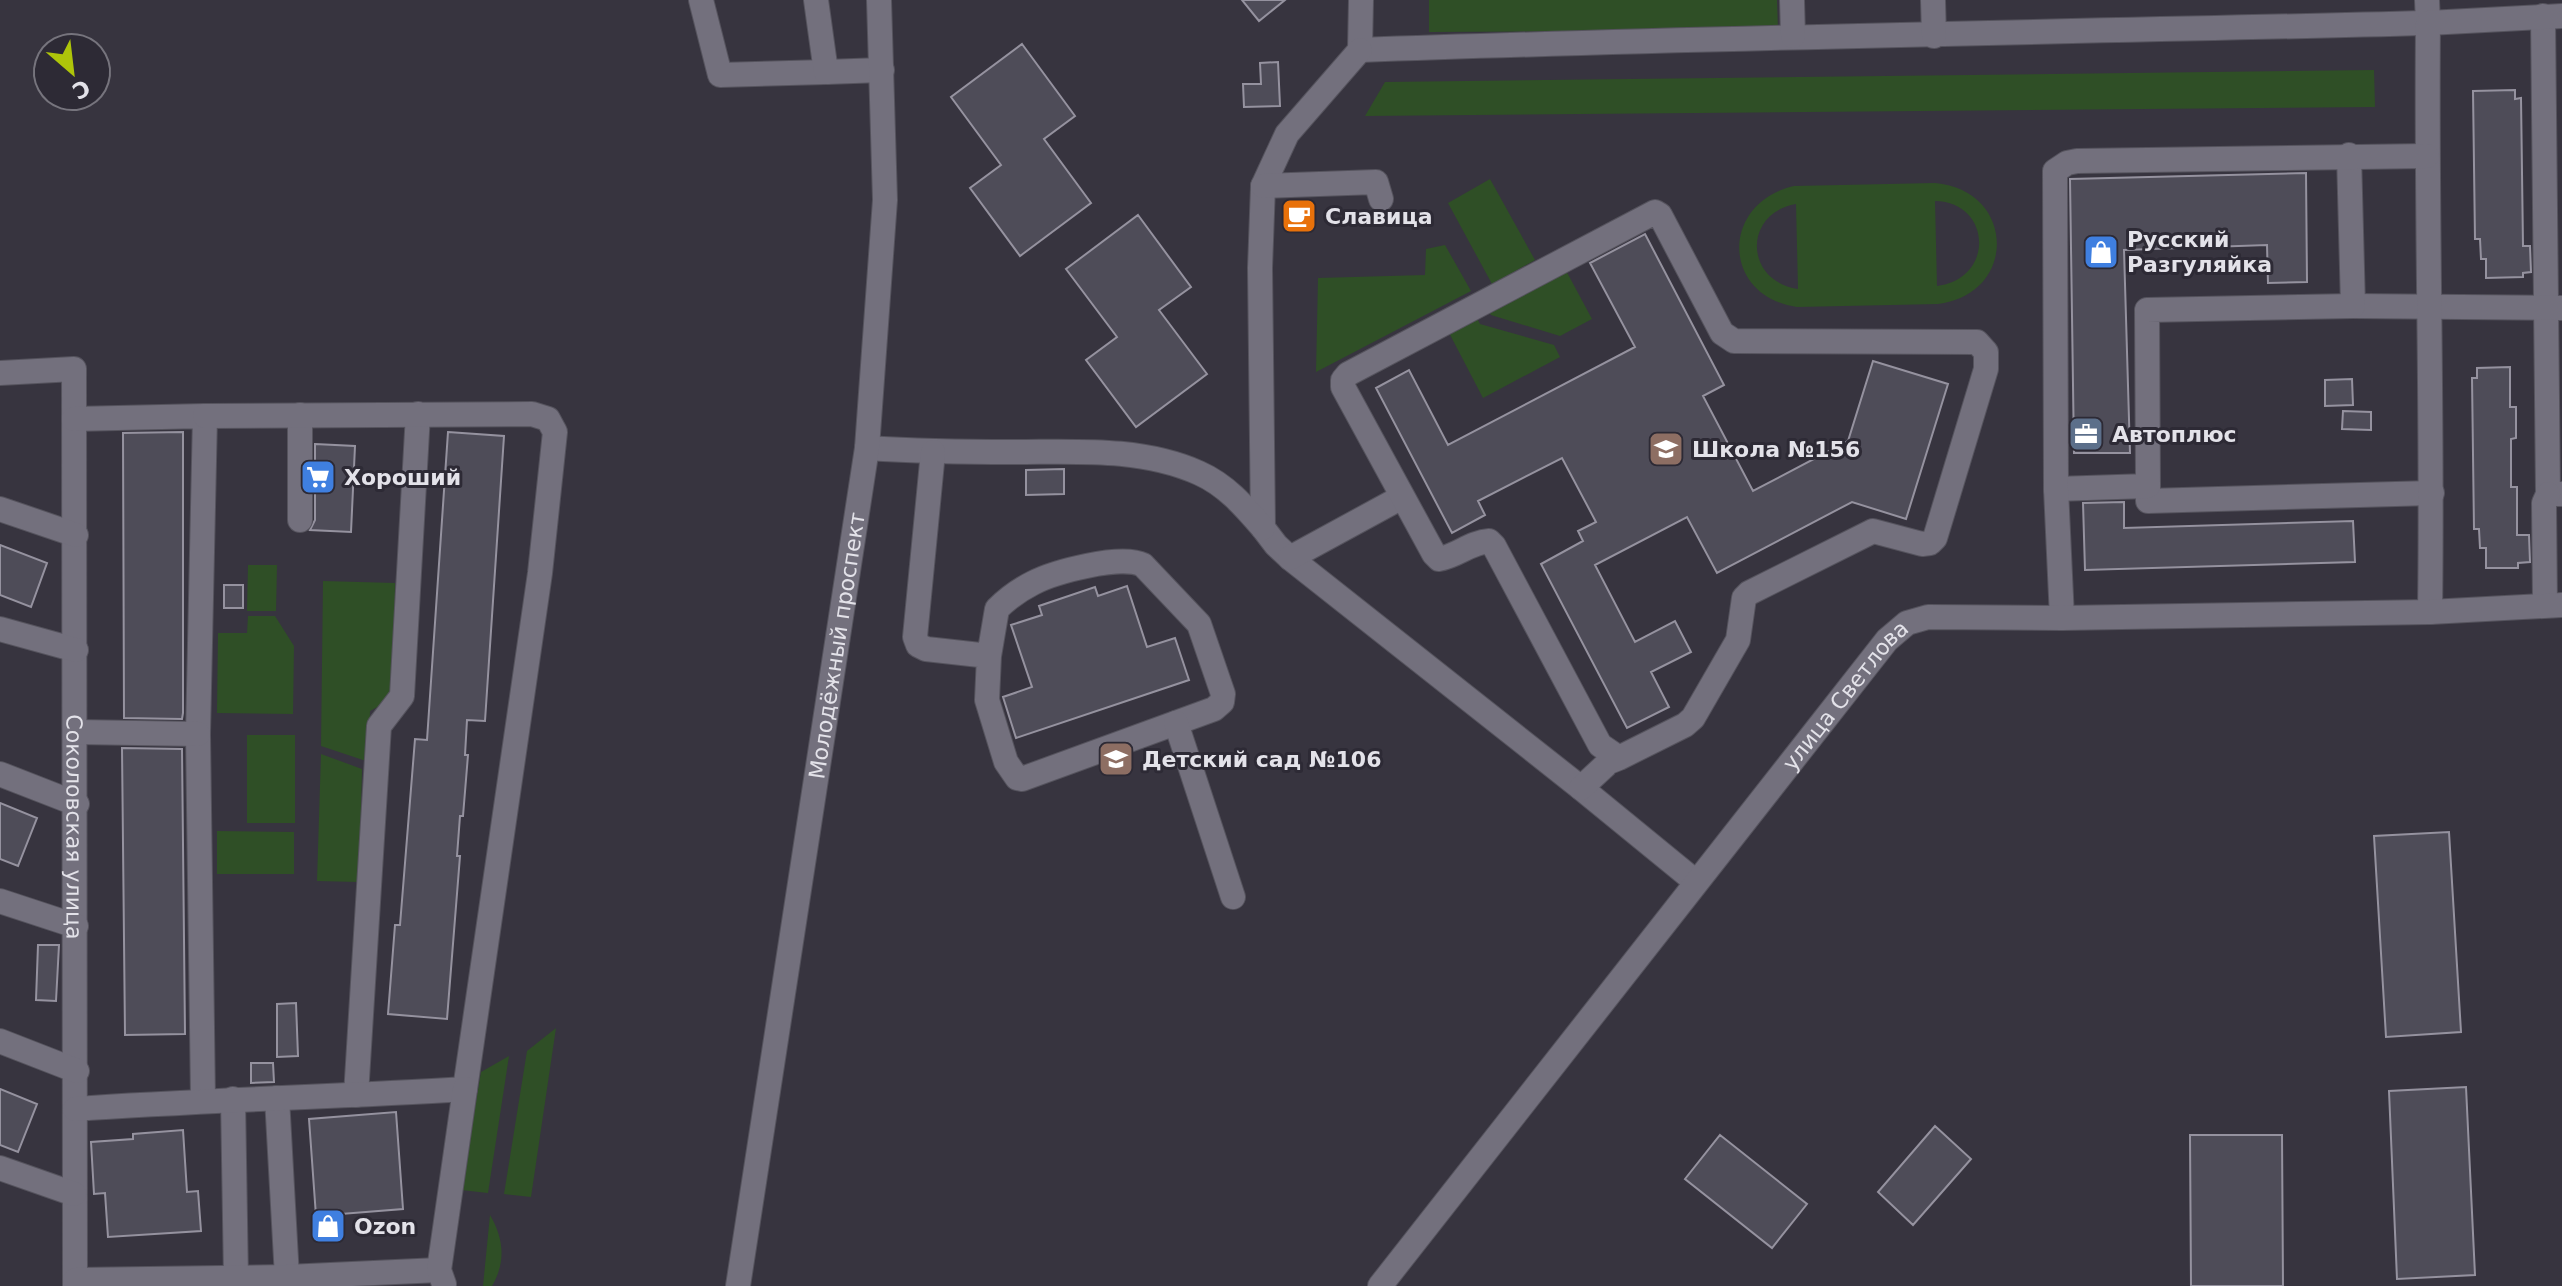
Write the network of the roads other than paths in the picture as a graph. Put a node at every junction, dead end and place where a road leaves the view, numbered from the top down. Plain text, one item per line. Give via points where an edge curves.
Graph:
1 (701, 0) edge
2 (816, 0) edge
3 (879, 0) edge
4 (1361, 0) edge
5 (1792, 0) edge
6 (1933, 0) edge
7 (2427, 12) edge
8 (2548, 12) edge
9 (1793, 36) junction
10 (1934, 36) junction
11 (1360, 50) junction
12 (882, 70) junction
13 (826, 72) junction
14 (2349, 155) junction
15 (2427, 156) junction
16 (1263, 186) junction
17 (2554, 194) edge
18 (1381, 199) dead end
19 (2353, 306) junction
20 (2431, 306) junction
21 (2554, 308) edge
22 (0, 373) edge
23 (2554, 378) edge
24 (418, 414) junction
25 (300, 415) junction
26 (205, 416) junction
27 (74, 419) junction
28 (2555, 434) edge
29 (867, 448) junction
30 (933, 452) junction
31 (2148, 486) junction
32 (2056, 489) junction
33 (2432, 493) junction
34 (2555, 494) edge
35 (1402, 497) junction
36 (0, 509) edge
37 (300, 520) dead end
38 (1263, 528) junction
39 (76, 535) junction
40 (1290, 558) junction
41 (2553, 605) edge
42 (2430, 612) junction
43 (2062, 618) junction
44 (0, 629) edge
45 (76, 650) junction
46 (989, 656) junction
47 (1176, 723) junction
48 (76, 732) junction
49 (198, 734) junction
50 (1619, 758) junction
51 (0, 774) edge
52 (1581, 788) junction
53 (77, 804) junction
54 (1696, 882) junction
55 (1233, 897) dead end
56 (0, 901) edge
57 (76, 926) junction
58 (0, 1041) edge
59 (77, 1071) junction
60 (465, 1089) junction
61 (356, 1095) junction
62 (277, 1098) junction
63 (233, 1099) junction
64 (203, 1100) junction
65 (75, 1109) junction
66 (0, 1168) edge
67 (74, 1194) junction
68 (287, 1277) junction
69 (442, 1278) edge
70 (236, 1279) junction
71 (75, 1283) edge
72 (738, 1286) edge
73 (1380, 1286) edge

1 - 13 street via 720,75
2 - 13 street
3 - 12 street, Молодёжный проспект
4 - 11 street
5 - 9 street
6 - 10 street
7 - 8 street
7 - 10 street
7 - 15 street
8 - 17 street
9 - 10 street
9 - 11 street
11 - 16 street via 1287,134
12 - 13 street
12 - 29 street, Молодёжный проспект via 885,200
14 - 15 street
14 - 19 street
14 - 32 street via 2077,161 2055,171
15 - 20 street
16 - 18 street via 1376,182
16 - 38 street
17 - 21 street
19 - 20 street
19 - 31 street via 2147,310
20 - 21 street
20 - 33 street
21 - 23 street
22 - 27 street, Соколовская улица via 74,369
23 - 28 street
24 - 25 street
24 - 60 street via 532,414 548,419 555,432 538,588
24 - 61 street via 402,696 379,726
25 - 26 street
25 - 37 street
26 - 27 street
26 - 49 street
27 - 39 street, Соколовская улица
28 - 34 street
29 - 30 street
29 - 72 street, Молодёжный проспект
30 - 38 street via 1099,452 1154,458 1212,481 1235,496
30 - 46 street via 915,637 926,649
31 - 32 street
31 - 33 street via 2148,501
32 - 43 street
33 - 42 street
34 - 41 street via 2544,503
35 - 40 street
35 - 50 street via 1439,559 1480,542 1494,546 1600,745
35 - 50 street via 1343,387 1348,374 1650,213 1660,215 1722,333 1734,341 1977,342 1986,352 1986,369 1935,538 1922,544 1873,531 1749,593 1738,640 1693,718
36 - 39 street
38 - 40 street
39 - 45 street, Соколовская улица
40 - 52 street
41 - 42 street, улица Светлова
42 - 43 street, улица Светлова
43 - 54 street, улица Светлова via 1928,617 1907,623 1887,640
44 - 45 street
45 - 48 street, Соколовская улица
46 - 47 street via 987,700 1006,762 1017,778
46 - 47 street via 997,609 1035,582 1095,564 1139,562 1199,624 1223,694 1214,709
47 - 55 street
48 - 49 street
48 - 53 street, Соколовская улица
49 - 64 street
50 - 52 street
51 - 53 street
52 - 54 street
53 - 57 street, Соколовская улица
54 - 73 street, улица Светлова
56 - 57 street
57 - 59 street, Соколовская улица
58 - 59 street
59 - 65 street, Соколовская улица
60 - 61 street
60 - 69 street
61 - 62 street
62 - 63 street
62 - 68 street
63 - 64 street
63 - 70 street
64 - 65 street
65 - 67 street, Соколовская улица
66 - 67 street
67 - 71 street, Соколовская улица
68 - 69 street
68 - 70 street
70 - 71 street

